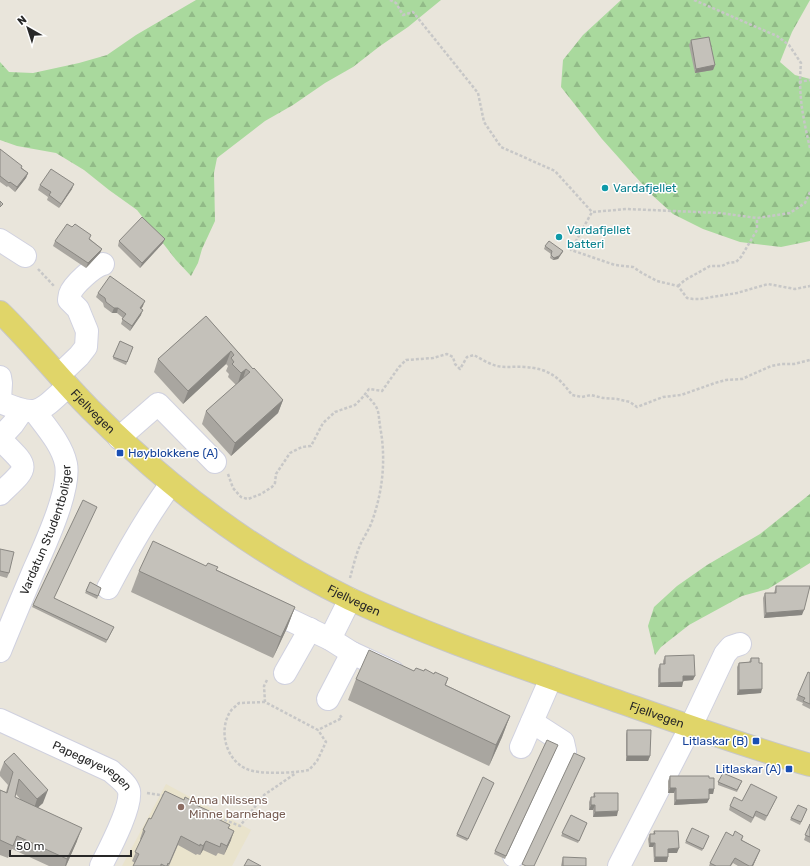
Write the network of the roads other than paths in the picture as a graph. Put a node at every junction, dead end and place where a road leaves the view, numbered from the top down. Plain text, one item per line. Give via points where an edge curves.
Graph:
1 (0, 240) edge
2 (25, 256) road end
3 (102, 264) dead end
4 (0, 312) edge
5 (0, 377) edge
6 (63, 381) junction
7 (0, 401) edge
8 (29, 411) junction
9 (0, 438) edge
10 (119, 438) junction
11 (215, 462) road end
12 (171, 484) junction
13 (0, 494) edge
14 (108, 588) dead end
15 (347, 597) junction
16 (246, 599) edge
17 (310, 629) junction
18 (330, 639) junction
19 (740, 644) dead end
20 (0, 651) edge
21 (352, 653) junction
22 (285, 673) road end
23 (551, 678) junction
24 (408, 680) edge
25 (328, 699) road end
26 (0, 720) edge
27 (532, 722) junction
28 (691, 726) junction
29 (521, 747) dead end
30 (810, 765) edge
31 (514, 856) dead end
32 (101, 866) edge
33 (619, 866) edge

1 - 2 street
3 - 6 street, Fjellvegen via 93,269 70,294 69,300 78,309 87,331 86,347
4 - 6 main road, Fjellvegen
5 - 7 street
6 - 8 street, Fjellvegen via 46,406
6 - 10 main road, Fjellvegen
7 - 8 street
8 - 9 street
8 - 20 street, Vardatun Studentboliger via 54,437 62,452 66,465 66,482 49,534
9 - 13 street via 22,461 23,468
10 - 11 street via 158,404
10 - 12 main road, Fjellvegen
12 - 14 street via 131,543
12 - 15 main road, Fjellvegen via 281,561
15 - 18 street
15 - 23 main road, Fjellvegen via 432,634
16 - 17 street
17 - 18 street
17 - 22 street
18 - 21 street
19 - 28 street, Fjellvegen via 731,647 725,654
21 - 24 street
21 - 25 street
23 - 27 street
23 - 28 main road, Fjellvegen
26 - 32 street, Papegøyevegen via 111,771 124,782 129,790 128,806
27 - 29 street
27 - 31 street via 563,742 565,751
28 - 30 main road, Fjellvegen
28 - 33 street, Fjellvegen

